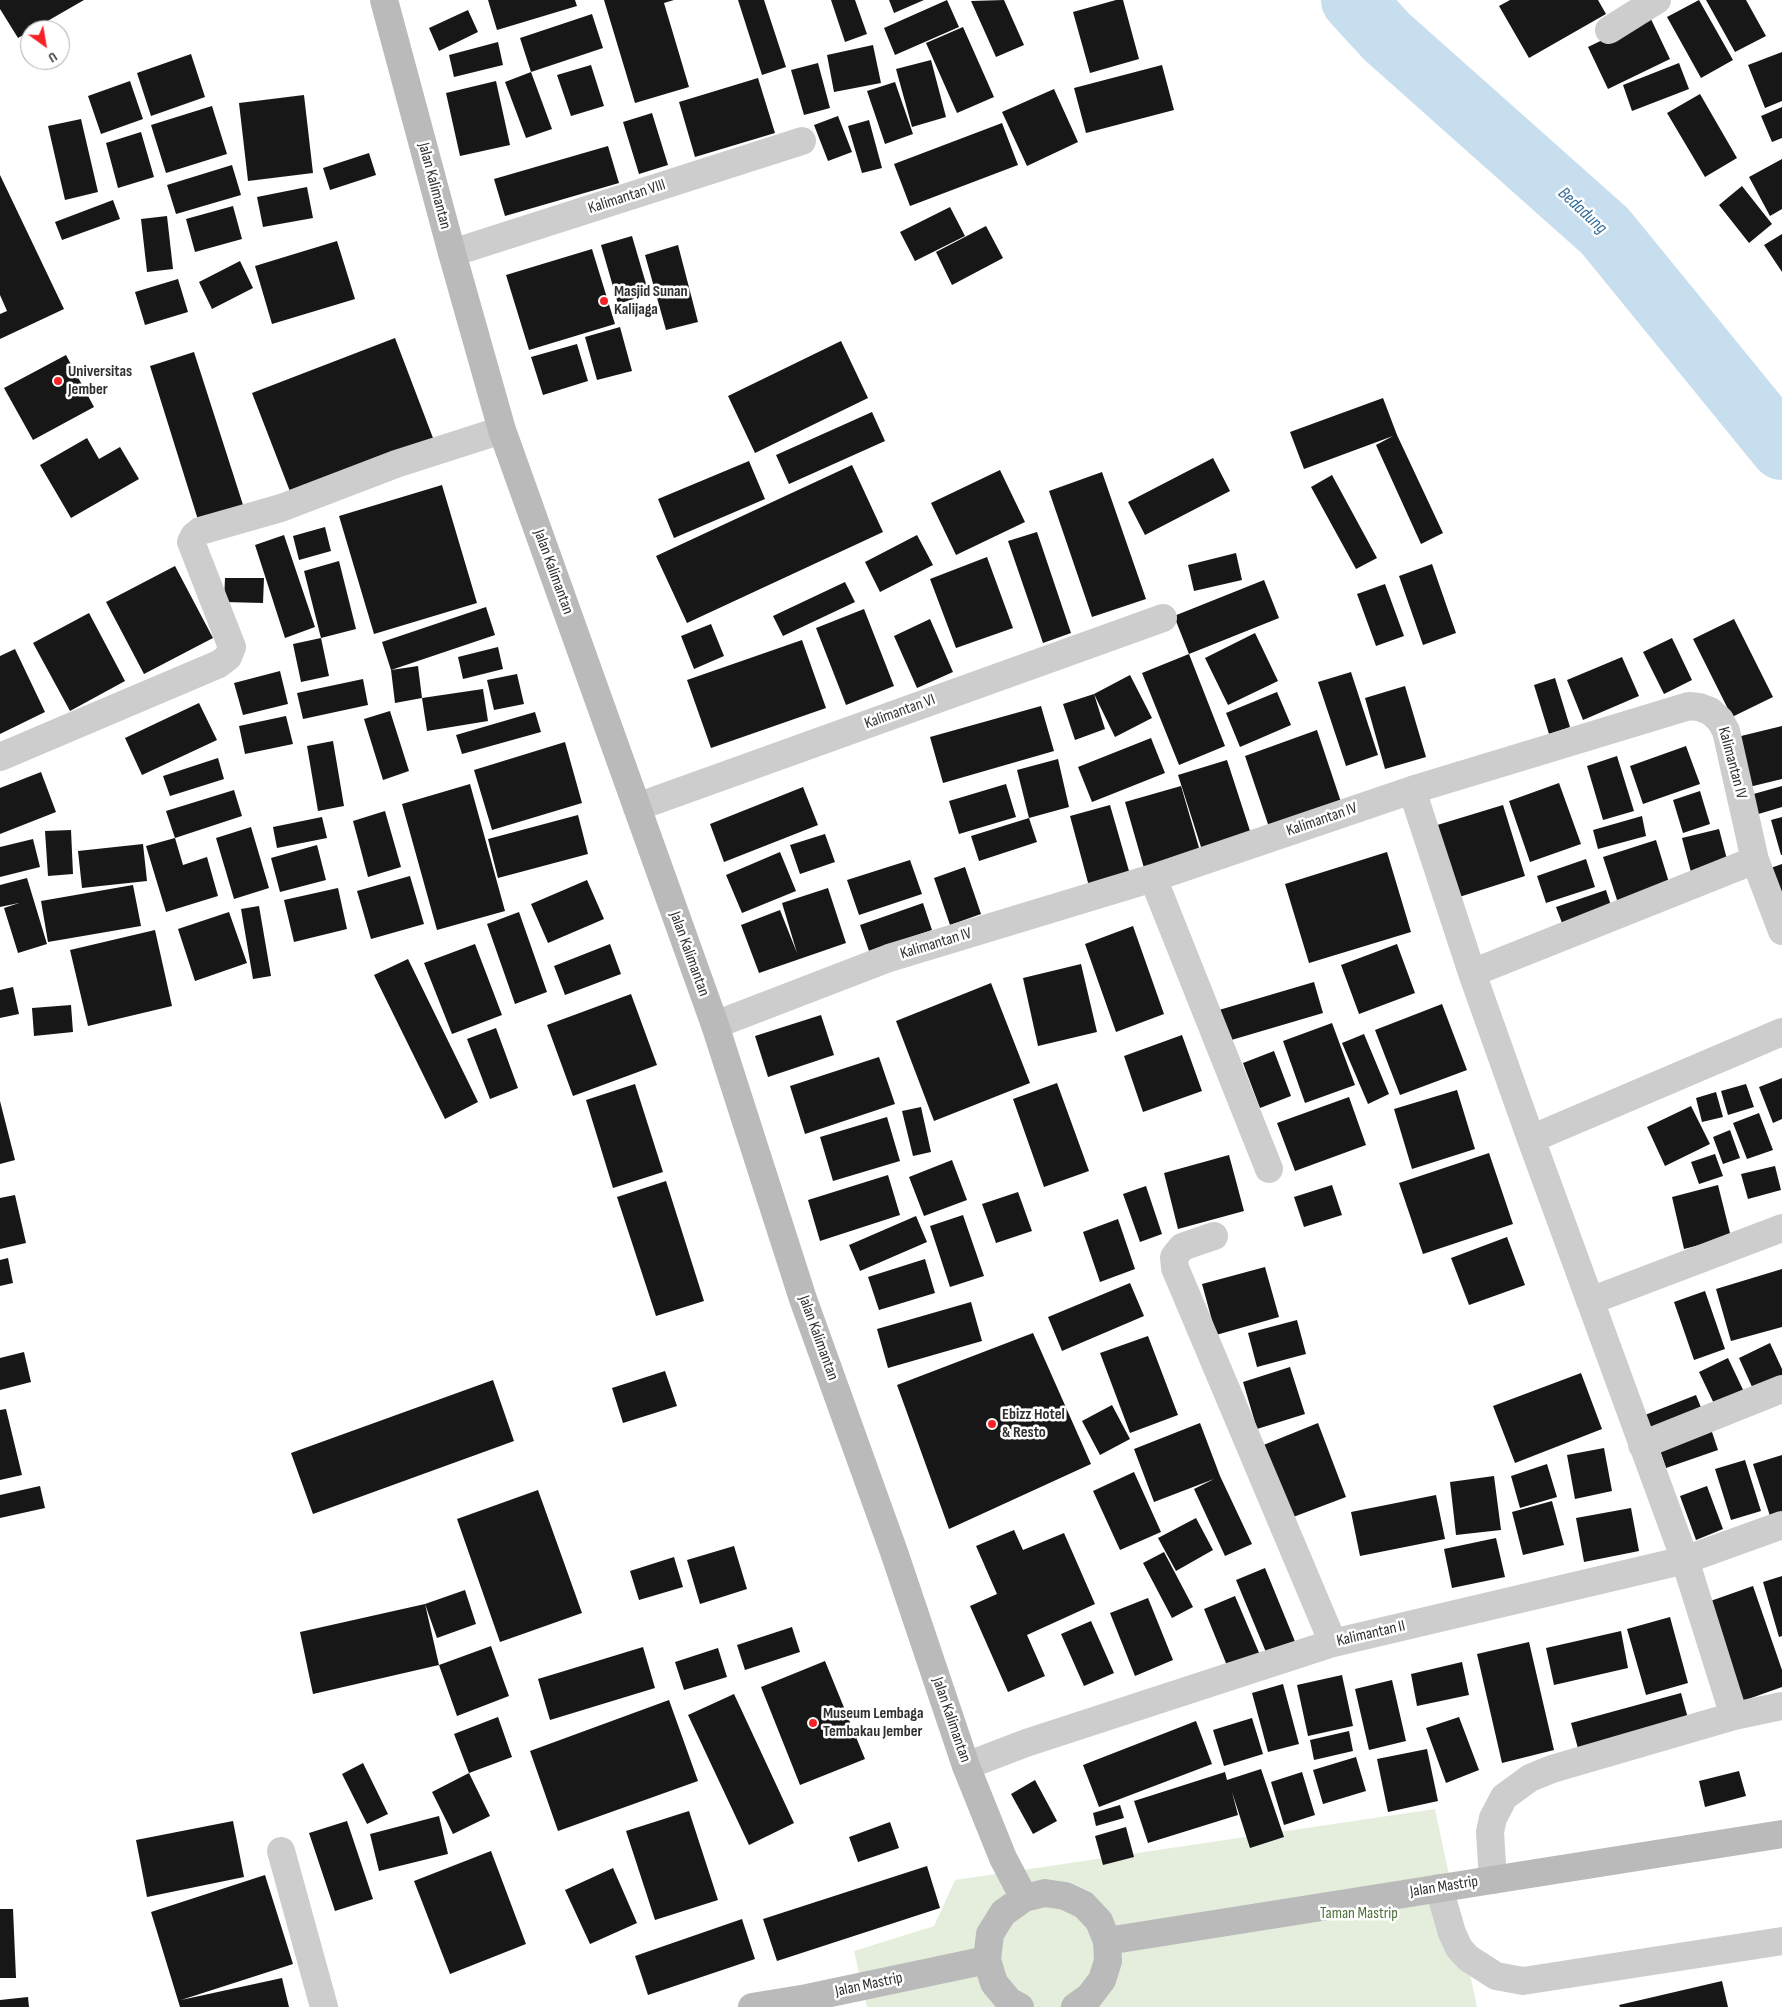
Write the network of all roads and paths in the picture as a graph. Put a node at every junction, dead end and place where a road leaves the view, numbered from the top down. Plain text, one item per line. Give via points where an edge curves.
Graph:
1 (384, 0) edge
2 (1657, 0) edge
3 (1609, 30) dead end
4 (802, 141) dead end
5 (452, 253) junction
6 (502, 430) junction
7 (1163, 618) dead end
8 (0, 757) edge
9 (1412, 790) junction
10 (637, 807) junction
11 (1756, 860) junction
12 (1152, 878) junction
13 (1782, 931) edge
14 (1472, 973) junction
15 (715, 1025) junction
16 (1782, 1032) edge
17 (1530, 1139) junction
18 (1269, 1169) dead end
19 (1782, 1228) edge
20 (1214, 1236) dead end
21 (1590, 1301) junction
22 (1782, 1389) edge
23 (1642, 1445) junction
24 (1782, 1525) edge
25 (1685, 1560) junction
26 (1332, 1642) junction
27 (1782, 1706) edge
28 (1734, 1716) junction
29 (966, 1766) junction
30 (1782, 1834) edge
31 (281, 1850) dead end
32 (1493, 1880) junction
33 (1439, 1888) junction
34 (1024, 1898) junction
35 (1107, 1941) junction
36 (1782, 1941) edge
37 (987, 1960) junction
38 (324, 2007) edge
39 (752, 2007) edge
40 (1020, 2007) edge
41 (1075, 2007) edge

1 - 5 main road, Jalan Kalimantan
2 - 3 street
4 - 5 street, Kalimantan VIII
5 - 6 main road, Jalan Kalimantan
6 - 8 street via 396,464 281,508 200,531 192,542 232,647 228,657 219,664
6 - 10 main road, Jalan Kalimantan
7 - 10 street, Kalimantan VI
9 - 11 street, Kalimantan IV via 1676,709 1699,707 1715,715 1726,731
9 - 12 street, Kalimantan IV
9 - 14 street
10 - 15 main road, Jalan Kalimantan
11 - 13 street, Kalimantan IV
11 - 14 street
12 - 15 street, Kalimantan IV via 889,958
12 - 18 street
14 - 17 street
15 - 29 main road, Jalan Kalimantan via 804,1299
16 - 17 street
17 - 21 street
19 - 21 street
20 - 26 street via 1182,1247 1174,1257 1175,1268
21 - 23 street
22 - 23 street
23 - 25 street
24 - 25 street, Kalimantan II
25 - 26 street, Kalimantan II
25 - 28 street
26 - 29 street, Kalimantan II via 1026,1743
27 - 28 street
28 - 32 street via 1552,1769 1517,1786 1504,1797 1493,1818 1490,1832
29 - 34 main road, Jalan Kalimantan via 1003,1858
30 - 32 main road, Jalan Mastrip
31 - 38 street
32 - 33 main road, Jalan Mastrip
33 - 35 main road, Jalan Mastrip
33 - 36 street via 1452,1933 1468,1958 1496,1976 1523,1981
34 - 35 main road via 1045,1893 1066,1896 1084,1906 1098,1921
34 - 37 main road via 1003,1913 990,1934
35 - 41 main road via 1108,1961 1102,1980 1089,1997
37 - 39 main road, Jalan Mastrip
37 - 40 main road via 994,1983 1008,2001

